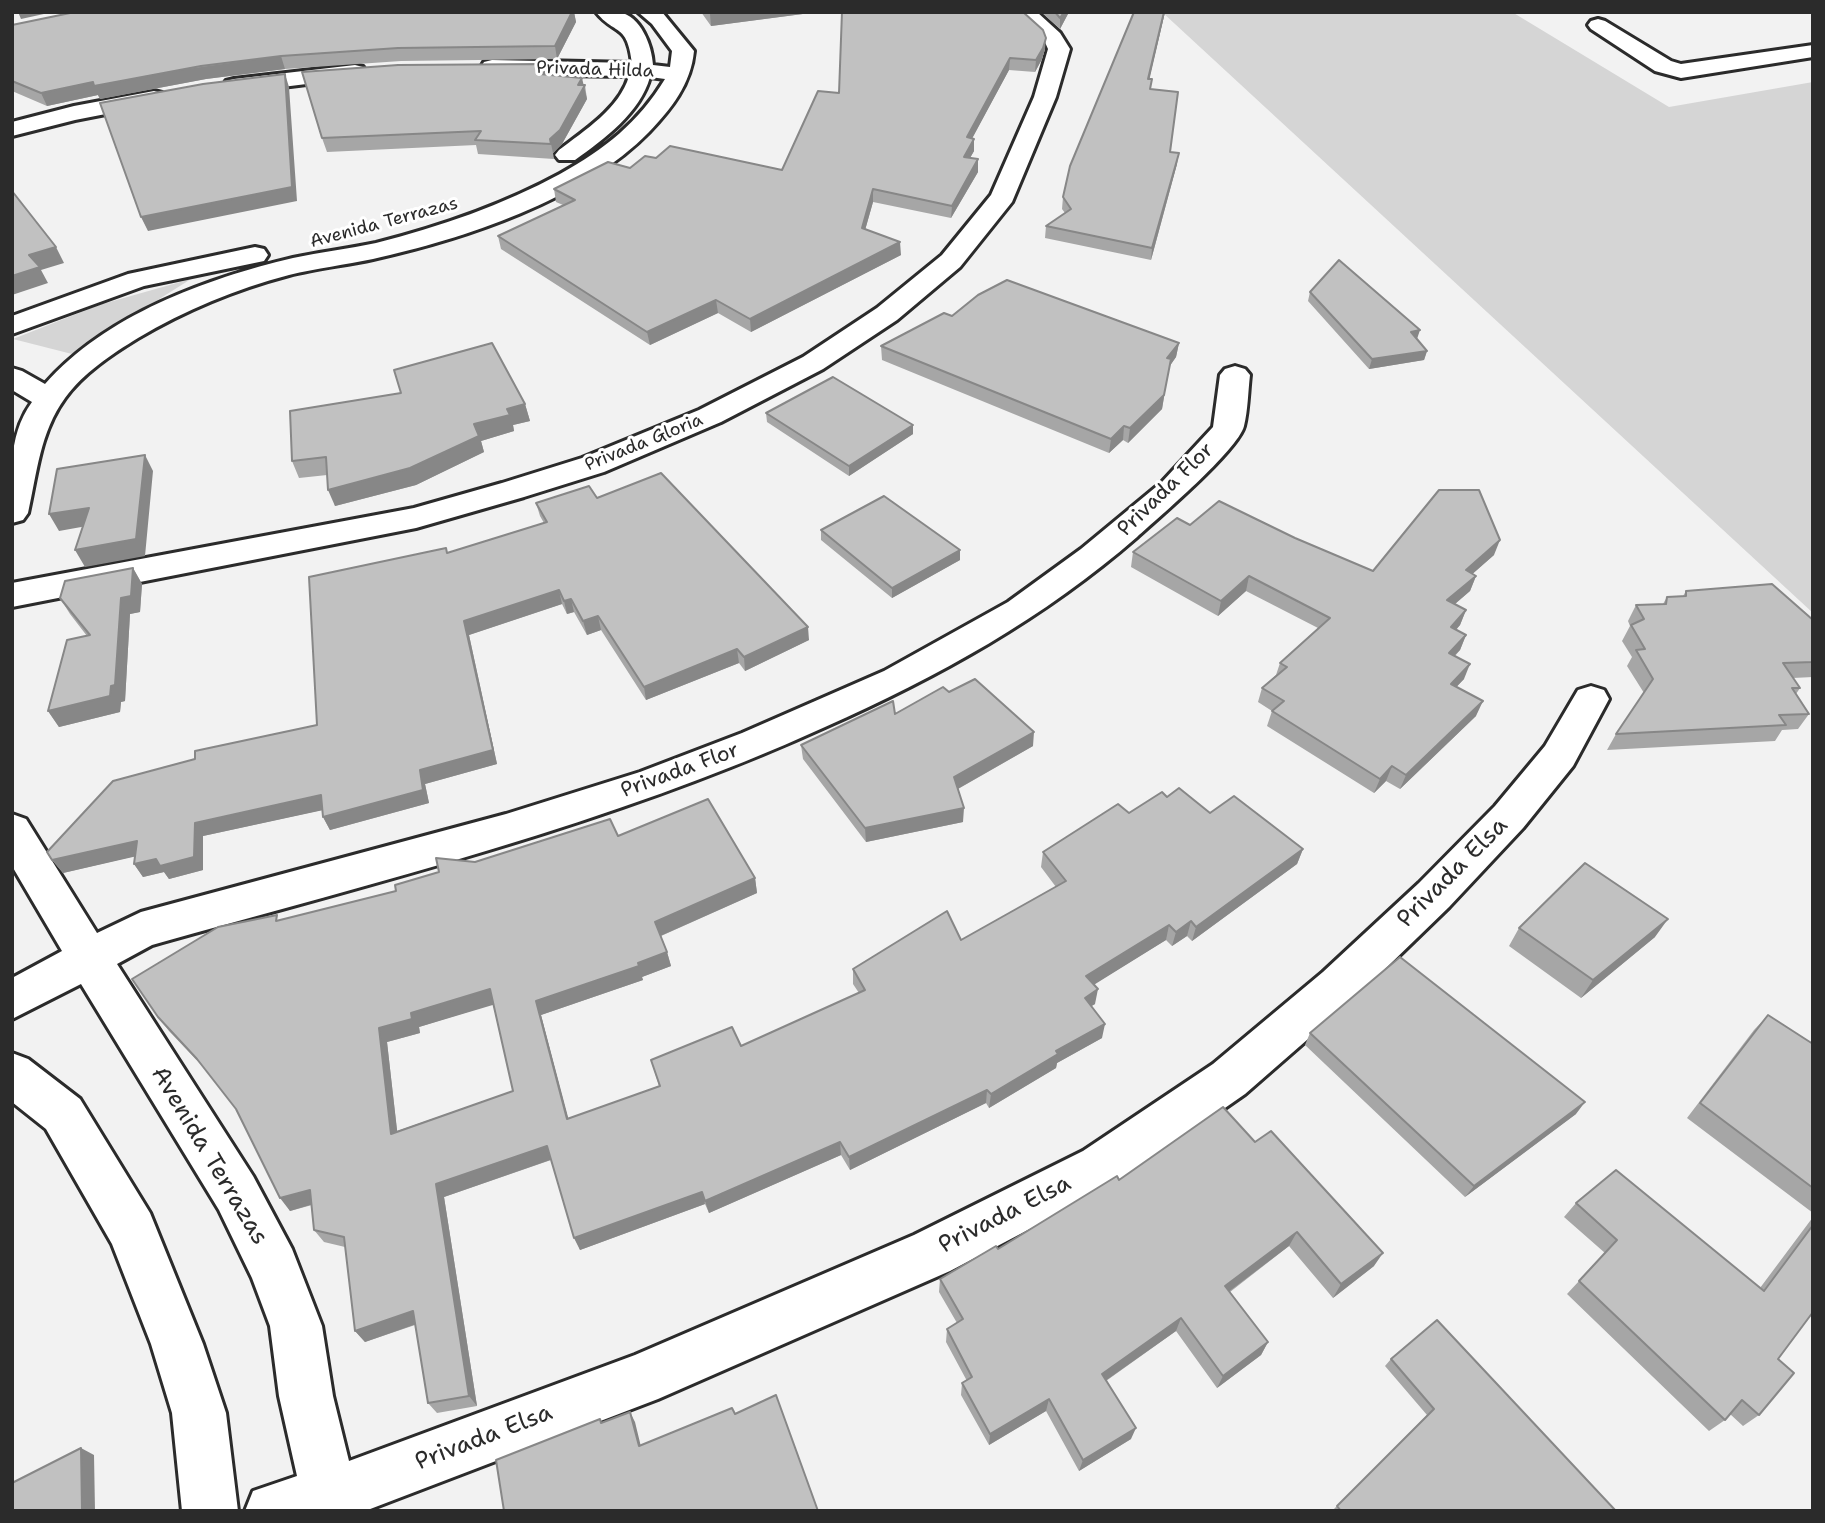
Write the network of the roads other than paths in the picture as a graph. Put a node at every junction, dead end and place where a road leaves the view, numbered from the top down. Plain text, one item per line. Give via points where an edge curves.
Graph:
1 (606, 12) edge
2 (648, 12) edge
3 (1024, 12) edge
4 (1598, 25) dead end
5 (1813, 51) edge
6 (472, 67) edge
7 (380, 70) edge
8 (643, 70) junction
9 (679, 75) junction
10 (212, 89) edge
11 (174, 95) edge
12 (12, 128) edge
13 (12, 326) edge
14 (1235, 375) dead end
15 (12, 377) edge
16 (49, 399) junction
17 (12, 513) edge
18 (12, 596) edge
19 (1591, 699) dead end
20 (12, 830) edge
21 (91, 958) junction
22 (12, 1000) edge
23 (12, 1074) edge
24 (330, 1503) edge
25 (210, 1511) edge
26 (273, 1511) edge

1 - 8 street via 628,27 644,53
2 - 9 street via 683,51
3 - 18 street, Privada Gloria via 1053,37 1059,49 1045,97 1003,197 951,261 887,314 813,363 686,426 593,465 513,490 416,518
4 - 5 street via 1663,66 1681,71
6 - 8 street, Privada Hilda
7 - 10 street
8 - 9 street, Privada Hilda
8 - 13 street, Avenida Terrazas via 627,101 598,132 562,159 510,184 385,226 137,280
9 - 16 street via 662,107 633,137 580,173 524,201 384,249 282,269 217,289 164,313 94,355
11 - 12 street
14 - 21 street, Privada Flor via 1228,429 1173,489 1093,557 1020,610 897,680 653,783 506,830 141,930
15 - 16 street
16 - 17 street via 36,417
19 - 24 street, Privada Elsa via 1559,756 1509,817 1434,895 1339,985 1229,1079 1100,1167 932,1253 652,1374
20 - 21 street, Avenida Terrazas
21 - 22 street, Privada Flor
21 - 24 street, Avenida Terrazas via 236,1193 274,1267 296,1326
23 - 25 street via 63,1114 132,1230 199,1413
24 - 26 street, Privada Elsa

